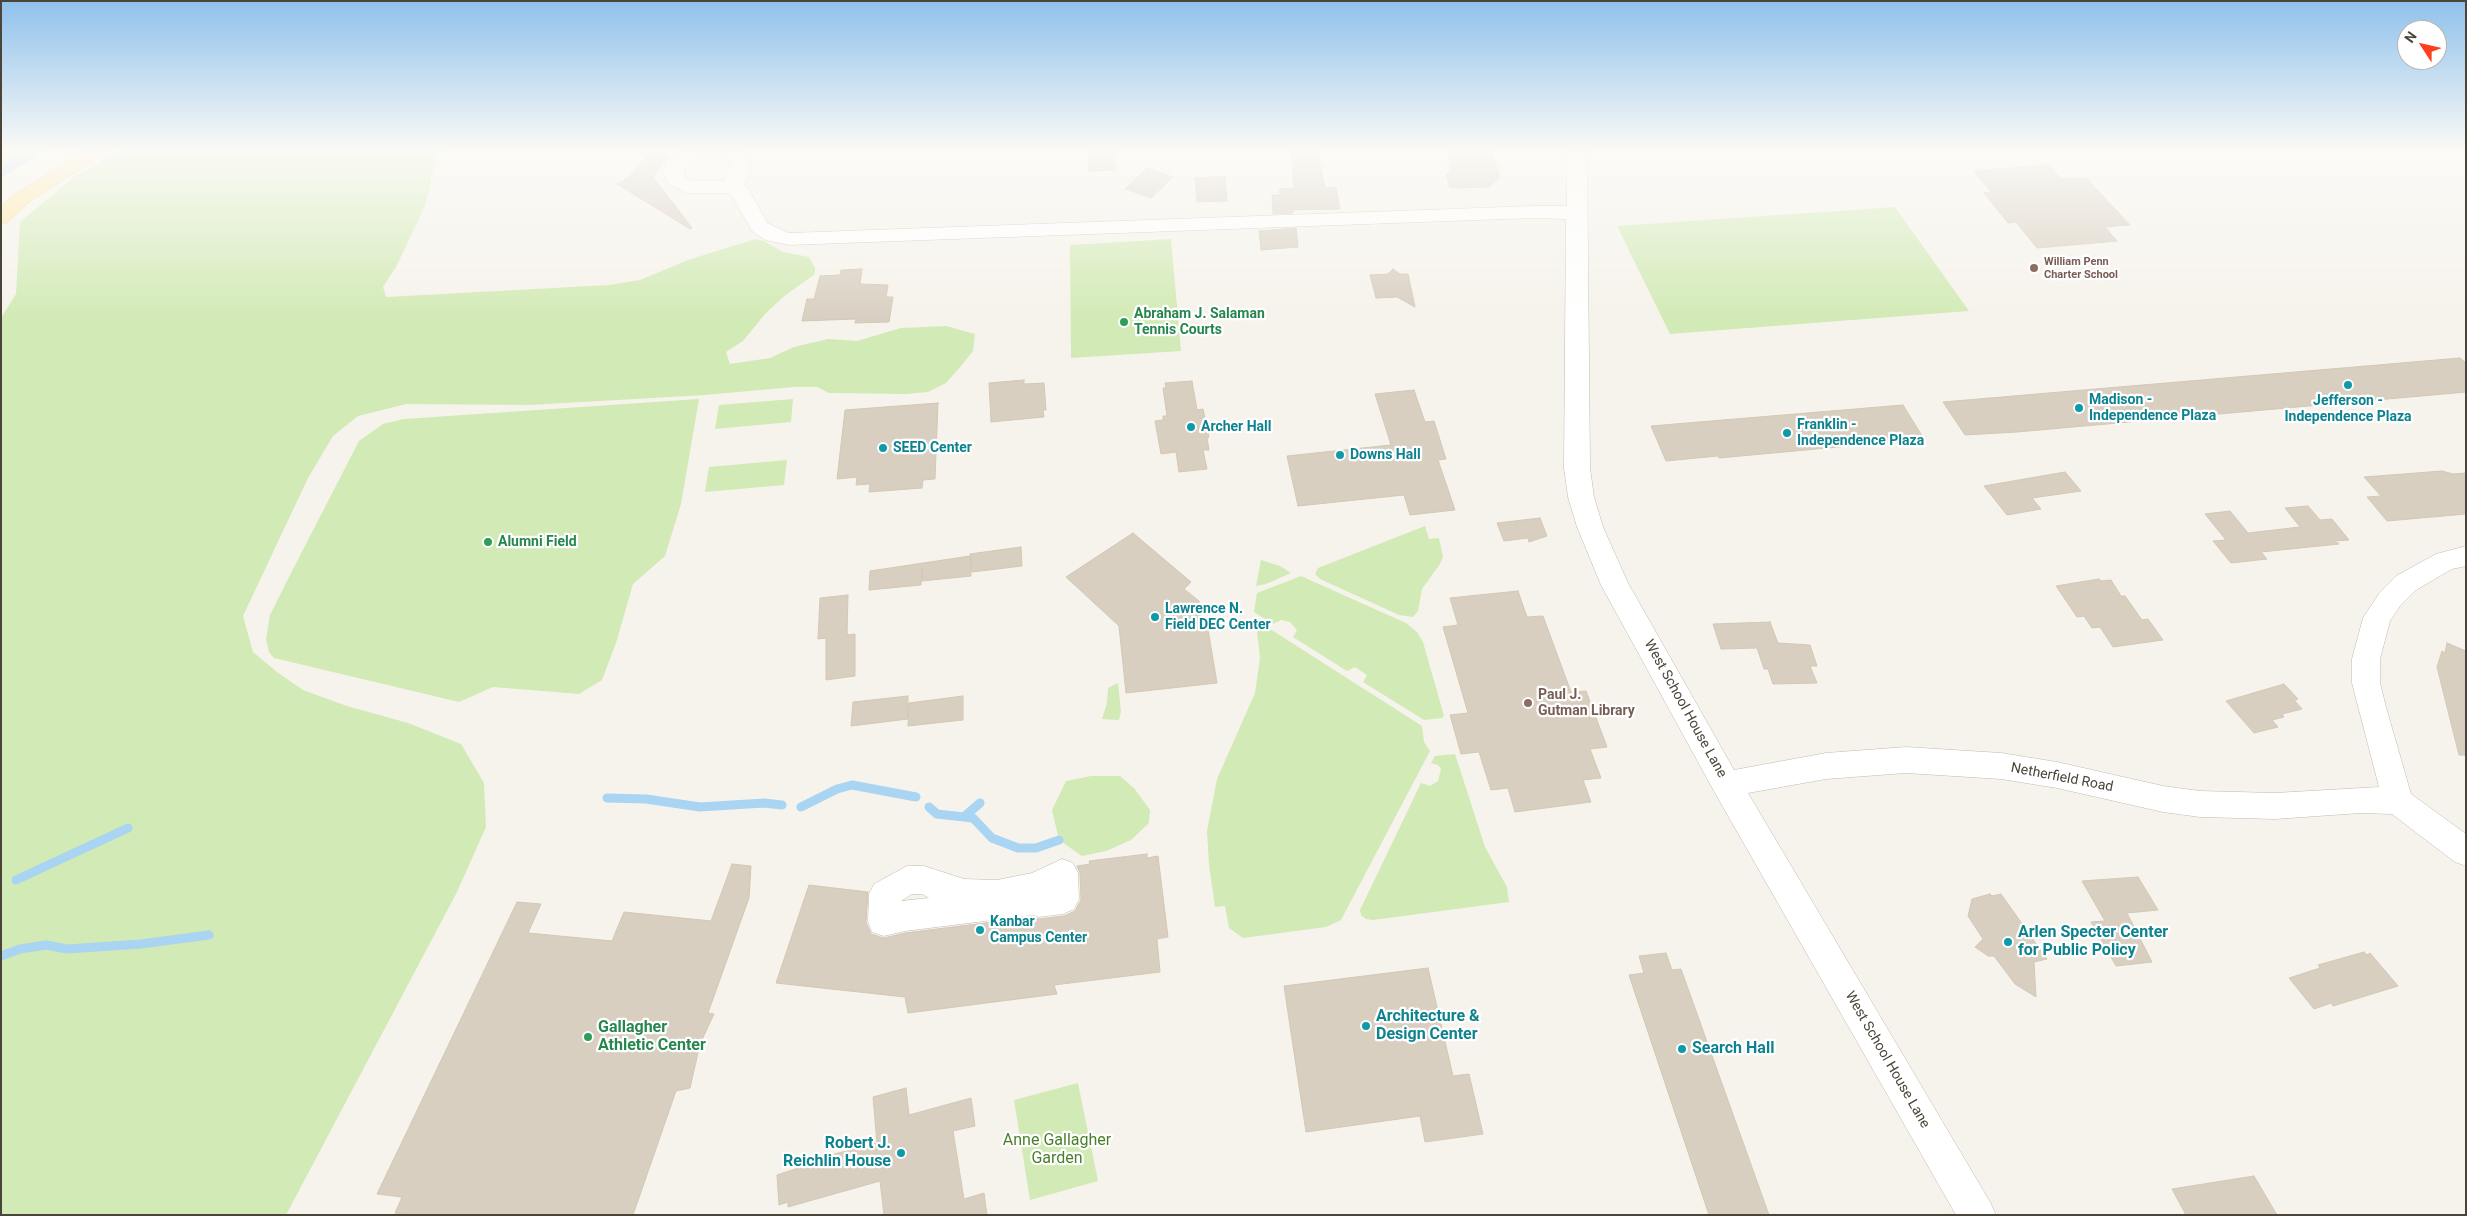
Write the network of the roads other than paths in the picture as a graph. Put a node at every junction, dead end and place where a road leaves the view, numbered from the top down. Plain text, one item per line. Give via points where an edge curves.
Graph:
1 (13, 207) edge
2 (748, 207) edge
3 (1576, 207) edge
4 (1576, 213) junction
5 (1, 218) edge
6 (2466, 556) edge
7 (1726, 784) junction
8 (2398, 801) junction
9 (2466, 852) edge
10 (897, 919) joint
11 (1977, 1215) edge

1 - 5 main road
2 - 4 street via 755,222 766,232 799,240
3 - 4 street, West School House Lane
4 - 7 street, West School House Lane via 1576,429 1581,496 1598,547 1616,585
6 - 8 street via 2445,561 2406,583 2390,598 2377,618 2370,639 2366,683
7 - 8 street, Netherfield Road via 1860,762 1951,761 2057,775 2200,804 2274,806
7 - 11 street, West School House Lane
8 - 9 street
10 - 10 street via 884,921 885,894 908,880 924,880 964,894 997,895 1037,886 1062,873 1063,899 1039,902 1038,899

